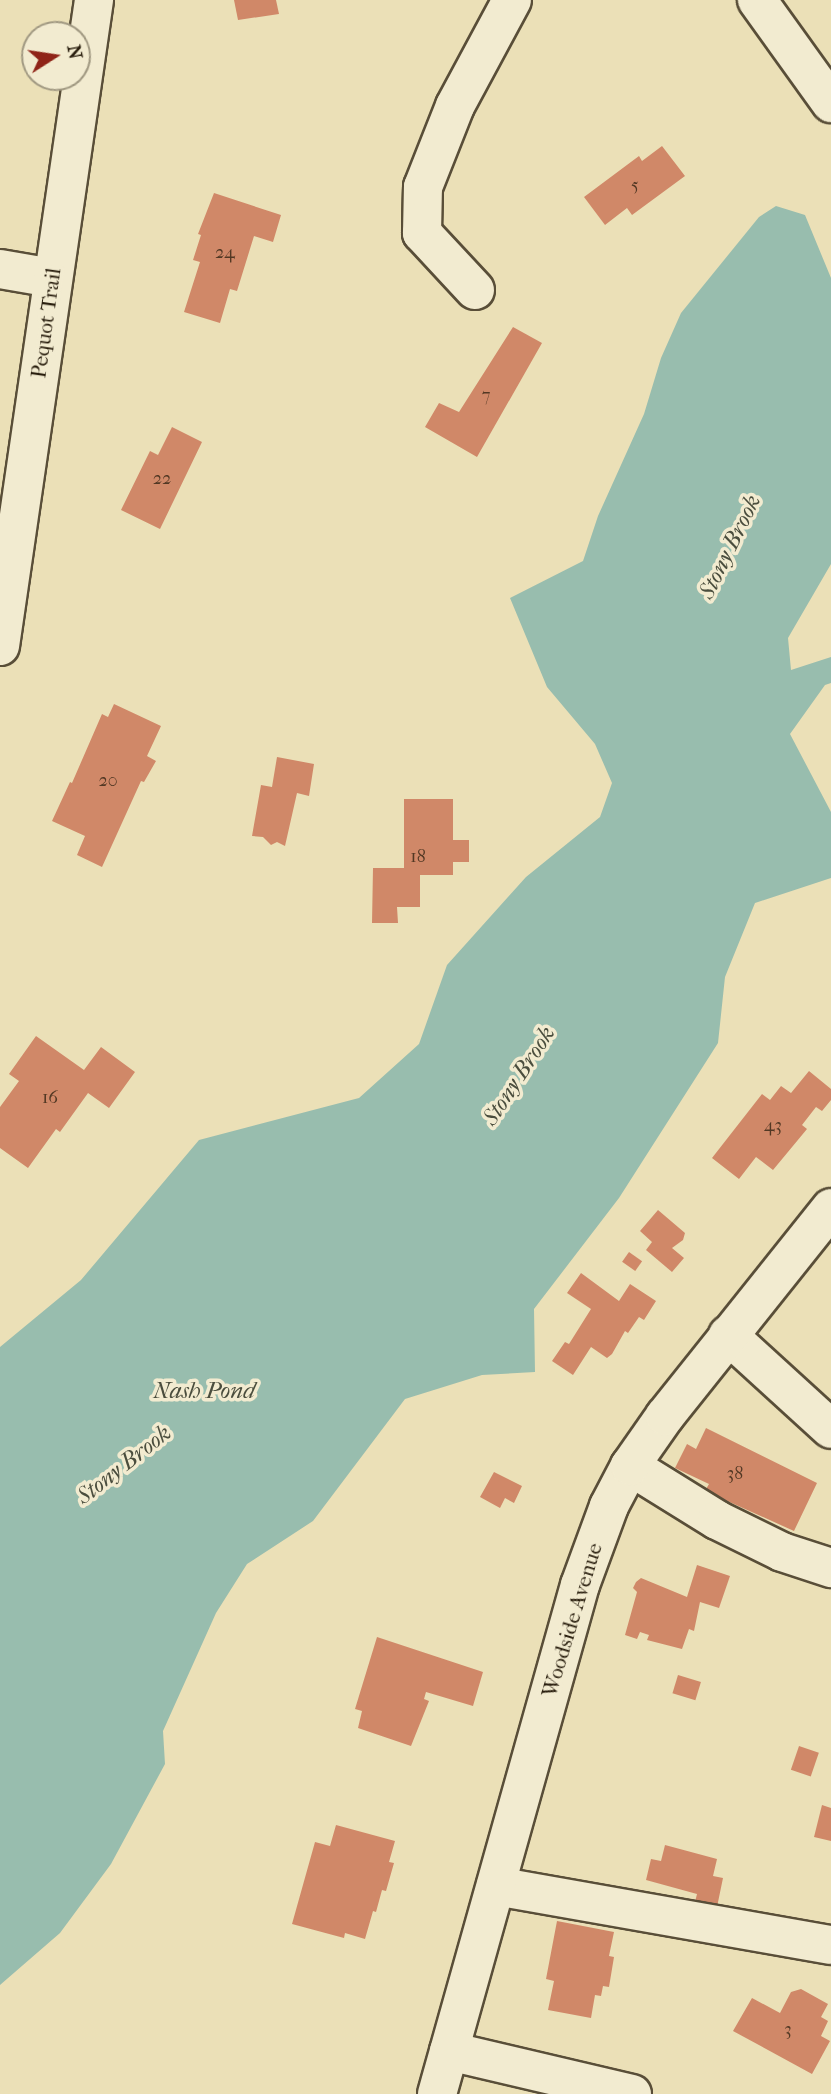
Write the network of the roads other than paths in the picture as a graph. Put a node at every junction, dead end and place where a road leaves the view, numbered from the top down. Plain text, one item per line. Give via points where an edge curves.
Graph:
1 (94, 0) edge
2 (512, 0) edge
3 (757, 0) edge
4 (831, 103) edge
5 (0, 270) edge
6 (52, 278) junction
7 (475, 290) dead end
8 (0, 646) edge
9 (831, 1208) edge
10 (728, 1335) junction
11 (831, 1430) edge
12 (630, 1466) junction
13 (831, 1568) edge
14 (496, 1886) junction
15 (831, 1945) edge
16 (449, 2051) junction
17 (437, 2094) edge
18 (632, 2094) edge

1 - 6 street, Pequot Trail
2 - 7 street via 455,106 423,187 422,233
3 - 4 street
5 - 6 street
6 - 8 street, Pequot Trail
9 - 10 street, Woodside Avenue
10 - 11 street
10 - 12 street, Woodside Avenue
12 - 13 street via 717,1520 782,1552
12 - 14 street, Woodside Avenue via 609,1506 579,1585
14 - 15 street
14 - 16 street, Woodside Avenue
16 - 17 street, Woodside Avenue
16 - 18 street

